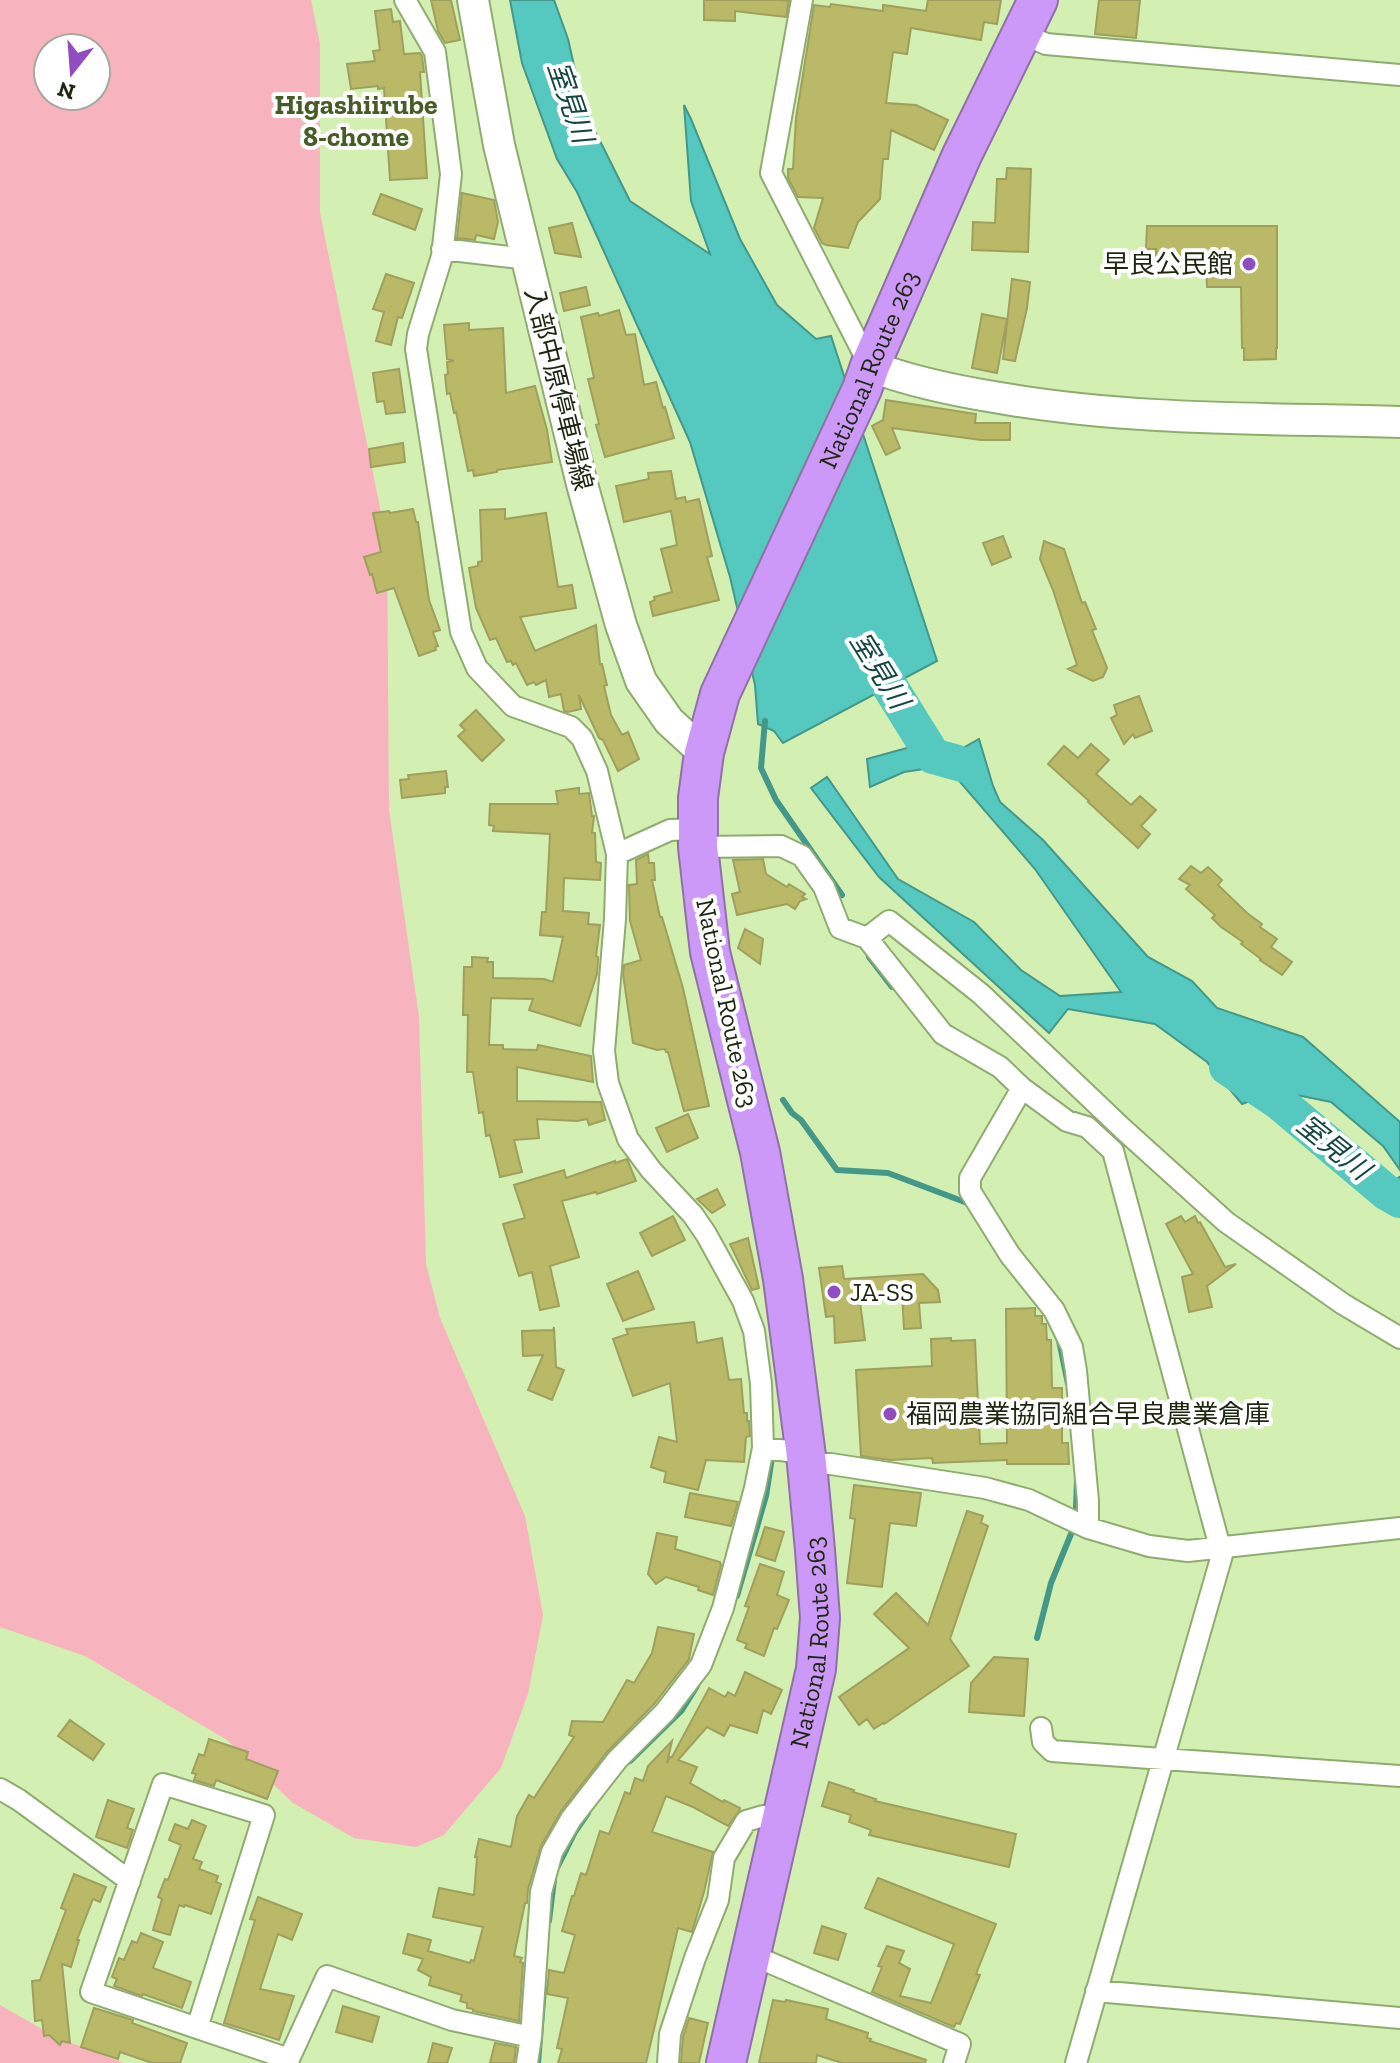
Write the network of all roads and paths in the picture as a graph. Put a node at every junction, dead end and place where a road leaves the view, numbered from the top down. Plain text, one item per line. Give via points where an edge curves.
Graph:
1 (405, 0) edge
2 (473, 0) edge
3 (802, 0) edge
4 (1030, 17) edge
5 (1400, 75) edge
6 (442, 249) junction
7 (527, 259) junction
8 (866, 378) junction
9 (1400, 422) edge
10 (704, 753) junction
11 (698, 838) junction
12 (617, 854) junction
13 (867, 938) junction
14 (1022, 1088) junction
15 (1400, 1338) edge
16 (790, 1454) junction
17 (1088, 1528) junction
18 (1400, 1528) edge
19 (1220, 1548) junction
20 (1041, 1728) dead end
21 (1164, 1760) junction
22 (1400, 1776) edge
23 (0, 1789) edge
24 (781, 1824) junction
25 (130, 1881) junction
26 (752, 1955) junction
27 (1096, 1991) junction
28 (1400, 2018) edge
29 (197, 2028) junction
30 (531, 2037) junction
31 (527, 2063) edge
32 (668, 2063) edge
33 (726, 2063) edge
34 (954, 2063) edge
35 (1076, 2063) edge

1 - 6 street via 435,52 451,174
2 - 7 main road, 入部中原停車場線 via 499,145
3 - 8 street via 771,173
4 - 5 street via 1046,44
4 - 8 highway, National Route 263 via 962,155
6 - 7 street
6 - 12 street via 416,349 461,632 477,668 513,706 571,727 582,738 597,771
7 - 10 main road, 入部中原停車場線 via 582,484 641,681 669,721
8 - 9 main road via 907,379 1041,405 1160,417
8 - 10 highway, National Route 263 via 720,694
10 - 11 highway, National Route 263
11 - 12 street via 670,830
11 - 13 street via 781,846 802,856 824,887 840,928
11 - 16 highway, National Route 263 via 710,952 760,1152 783,1279
12 - 16 street via 604,1051 608,1083 628,1139 693,1215 743,1301 754,1331 761,1384
13 - 14 street via 943,1034 1000,1067
13 - 15 street via 889,921 981,994 1226,1222
14 - 17 street via 970,1178 970,1191 1010,1255 1054,1310 1072,1347
14 - 19 street via 1067,1121 1087,1127 1113,1151
16 - 17 street via 985,1488 1029,1500
16 - 24 highway, National Route 263 via 815,1550 820,1618 816,1669
16 - 30 street via 755,1488 723,1608 701,1665 665,1712 617,1760 552,1852 541,1892
17 - 19 street via 1149,1546
18 - 19 street
19 - 21 street
20 - 21 street via 1043,1742 1052,1751
21 - 22 street
21 - 27 street
23 - 25 street
24 - 26 highway, National Route 263
24 - 32 street via 763,1816 746,1821 724,1858 718,1900 670,2034
25 - 29 street via 91,1992
25 - 29 street via 163,1784 264,1815
26 - 33 highway, National Route 263
26 - 34 street via 960,2044
27 - 28 street
27 - 35 street
29 - 30 street via 289,2059 327,1976 452,2020
30 - 31 street

